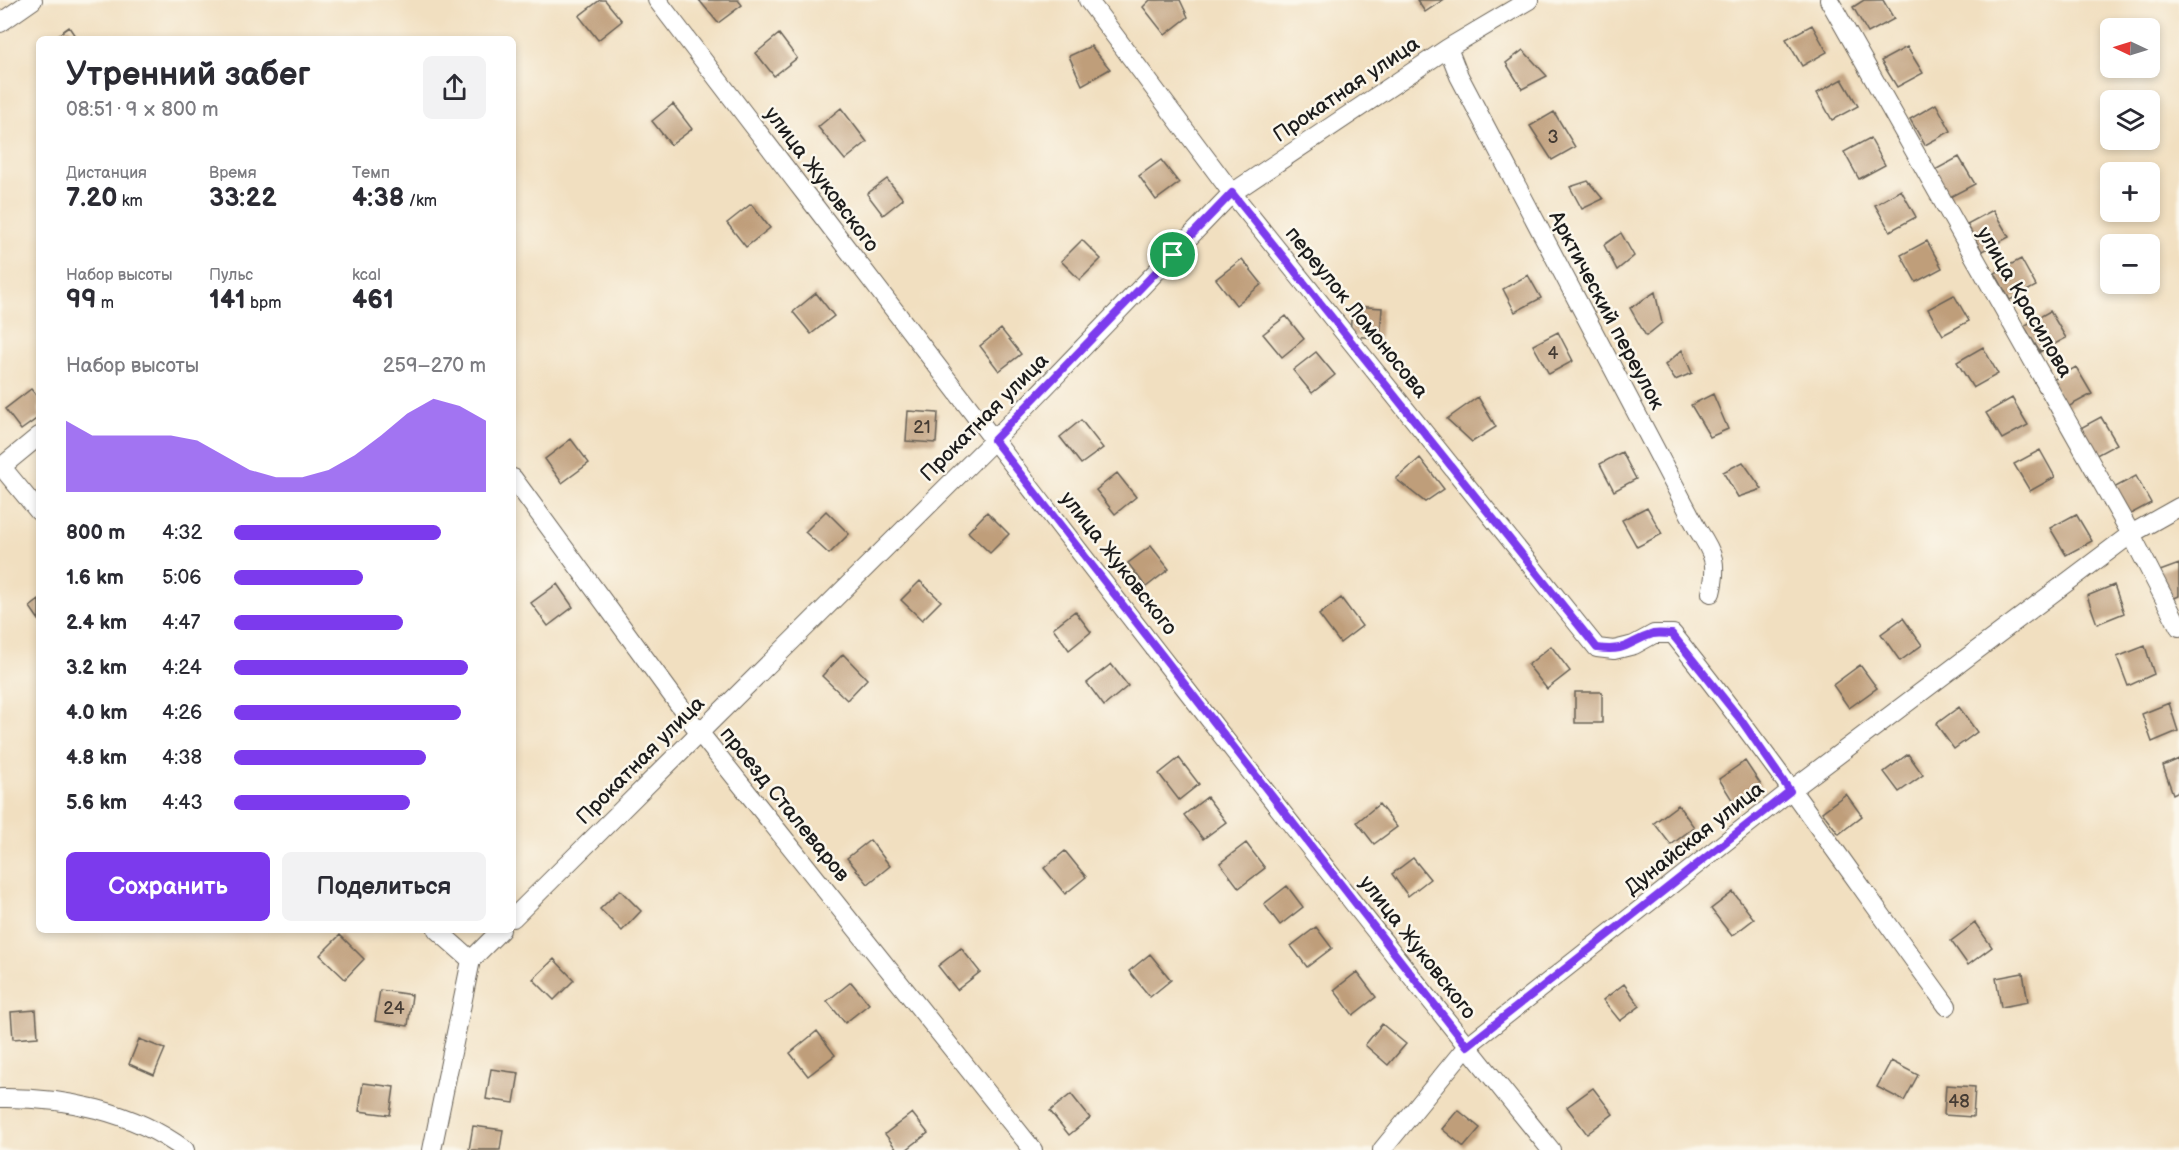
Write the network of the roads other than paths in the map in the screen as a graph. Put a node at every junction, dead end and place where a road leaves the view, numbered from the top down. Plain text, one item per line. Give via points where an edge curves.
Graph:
1 (33, 0) edge
2 (657, 0) edge
3 (1088, 0) edge
4 (1529, 0) edge
5 (1829, 0) edge
6 (0, 23) edge
7 (1448, 48) junction
8 (1232, 193) junction
9 (36, 438) edge
10 (994, 440) junction
11 (1, 467) edge
12 (516, 482) edge
13 (2179, 507) edge
14 (36, 508) edge
15 (2131, 534) junction
16 (1711, 593) dead end
17 (2179, 627) edge
18 (699, 732) junction
19 (1790, 791) junction
20 (516, 915) edge
21 (440, 933) edge
22 (498, 933) edge
23 (471, 960) junction
24 (1947, 1006) dead end
25 (1467, 1046) junction
26 (0, 1098) edge
27 (185, 1150) edge
28 (432, 1150) edge
29 (1033, 1150) edge
30 (1382, 1150) edge
31 (1551, 1150) edge

1 - 6 street
2 - 10 street, улица Жуковского
3 - 8 street, переулок Ломоносова
4 - 7 street, Прокатная улица
5 - 15 street, улица Красилова
7 - 8 street, Прокатная улица
7 - 16 street, Арктический переулок via 1458,76 1711,550 1716,571
8 - 10 street, Прокатная улица
8 - 19 street, переулок Ломоносова via 1597,648 1614,650 1654,634 1672,634 1741,720
9 - 11 street
10 - 18 street, Прокатная улица
10 - 25 street, улица Жуковского
11 - 14 street
12 - 18 street, проезд Сталеваров
13 - 15 street, Дунайская улица
15 - 17 street, улица Красилова
15 - 19 street, Дунайская улица
18 - 20 street, Прокатная улица
18 - 29 street, проезд Сталеваров
19 - 24 street
19 - 25 street, Дунайская улица
21 - 23 street
22 - 23 street
23 - 28 street
25 - 30 street, Дунайская улица
25 - 31 street, улица Жуковского
26 - 27 street via 47,1099 79,1105 133,1122

